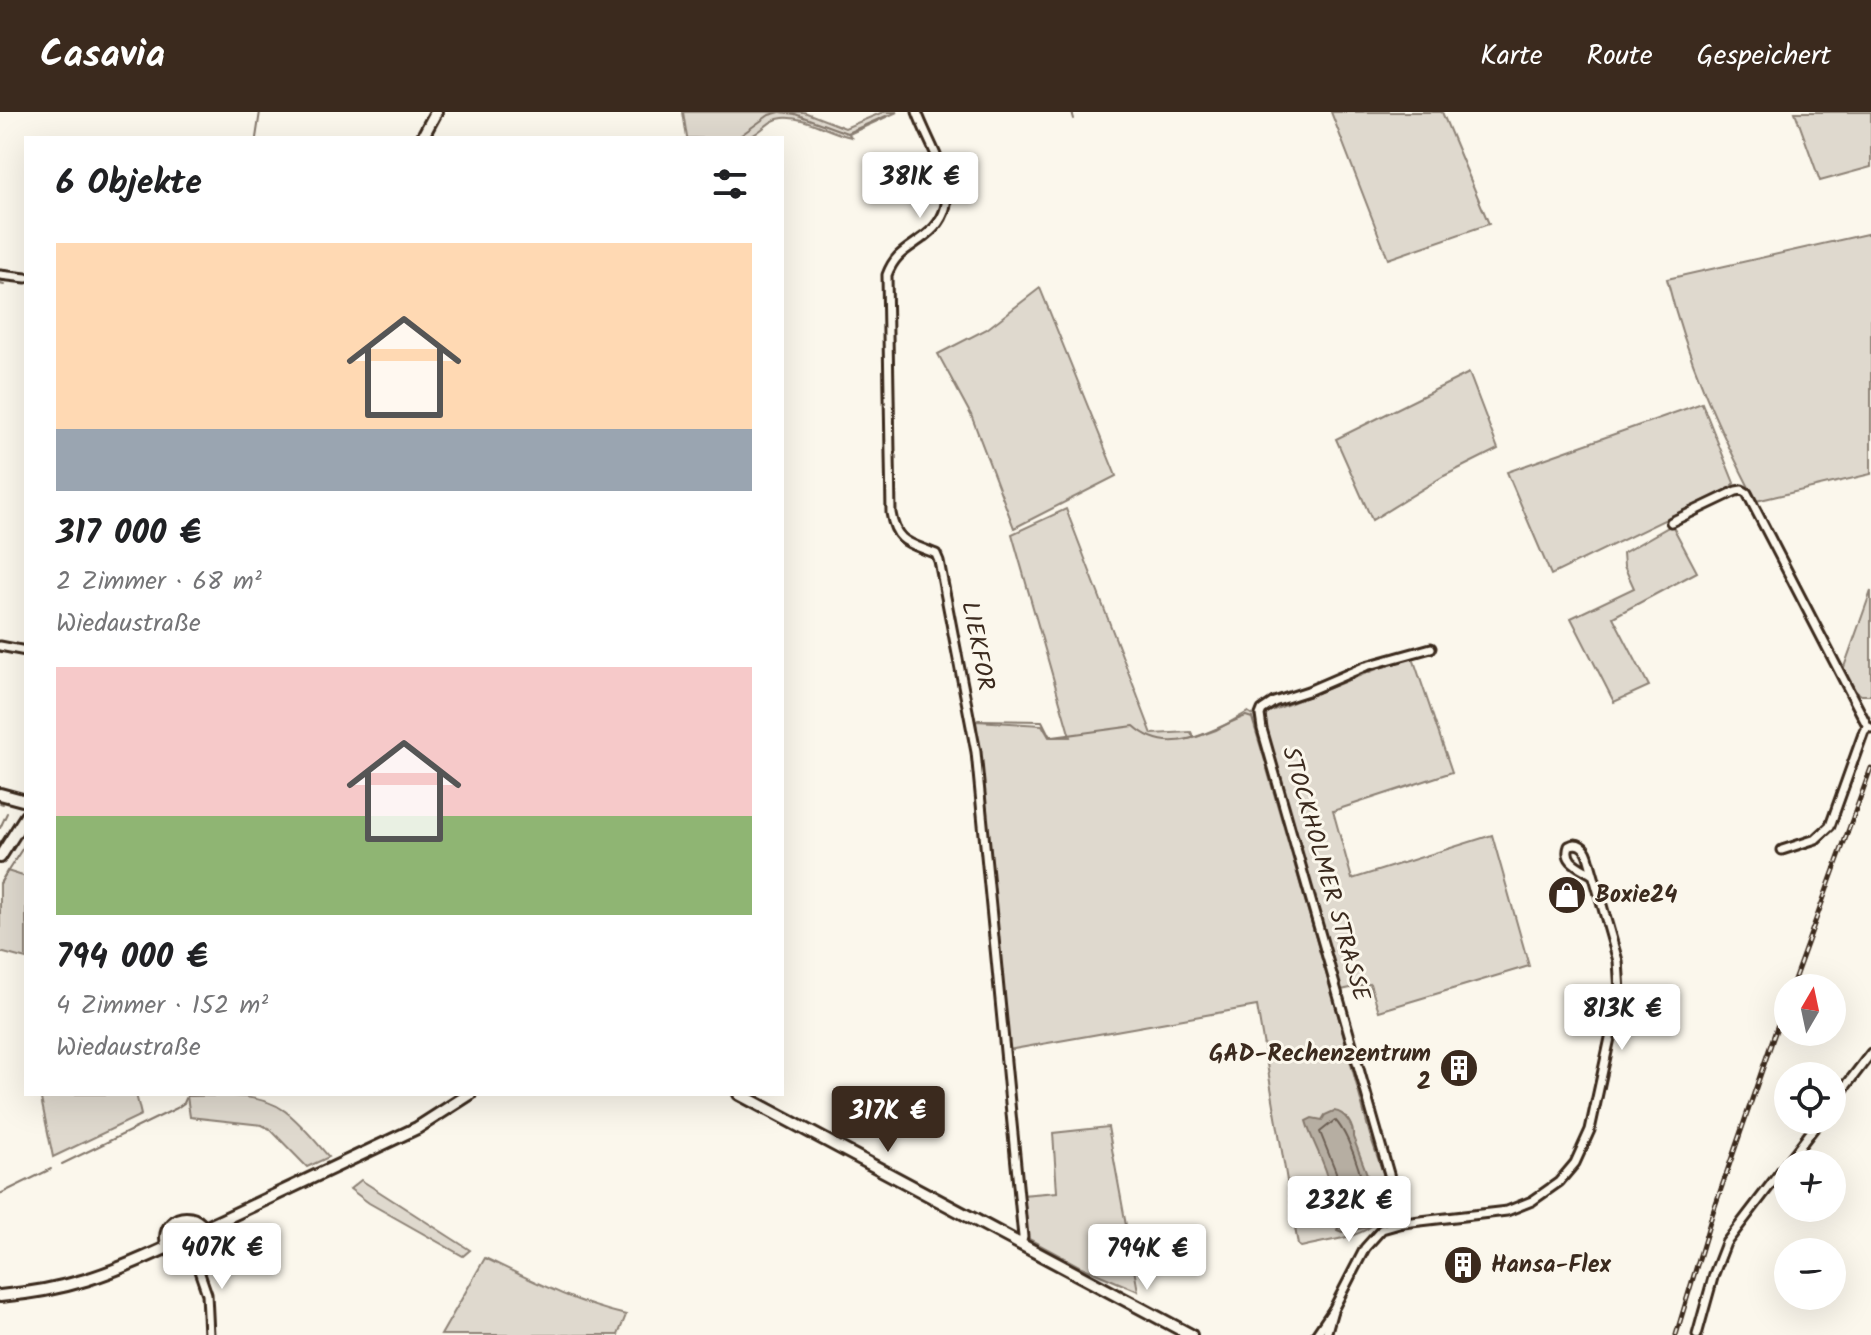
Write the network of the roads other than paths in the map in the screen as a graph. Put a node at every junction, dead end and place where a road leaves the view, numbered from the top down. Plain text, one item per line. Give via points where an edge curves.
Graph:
1 (436, 112) edge
2 (917, 112) edge
3 (423, 136) edge
4 (0, 275) edge
5 (24, 278) edge
6 (1671, 522) dead end
7 (0, 646) edge
8 (1431, 648) dead end
9 (24, 651) edge
10 (1869, 727) edge
11 (0, 794) edge
12 (24, 800) edge
13 (24, 819) edge
14 (1782, 850) dead end
15 (0, 857) edge
16 (1593, 875) junction
17 (1871, 1053) edge
18 (1846, 1086) edge
19 (467, 1096) edge
20 (743, 1096) edge
21 (1809, 1134) edge
22 (1403, 1223) junction
23 (203, 1229) junction
24 (1021, 1245) junction
25 (168, 1247) junction
26 (194, 1256) junction
27 (0, 1296) edge
28 (1333, 1310) junction
29 (209, 1335) edge
30 (1191, 1335) edge
31 (1316, 1335) edge
32 (1326, 1335) edge
33 (1697, 1335) edge

1 - 3 main road
2 - 24 street, LIEKFOR via 949,191 947,210 937,226 900,252 887,275 891,513 903,540 936,554 939,561 971,721
4 - 5 street
6 - 10 street via 1736,491 1747,493
7 - 9 street
8 - 22 street, STOCKHOLMER STRASSE via 1346,673 1274,702 1260,715
10 - 14 street via 1830,826 1816,839
11 - 12 main road
13 - 15 main road
16 - 16 street via 1586,849 1569,846 1568,859
16 - 22 street via 1618,961 1620,992 1584,1147 1559,1182 1519,1207
17 - 18 street
19 - 23 main road via 417,1128
20 - 24 main road
21 - 33 street via 1726,1243
22 - 28 street via 1372,1237
23 - 25 main road via 192,1220 180,1220 169,1227
23 - 26 main road via 205,1244
24 - 30 main road
25 - 26 main road via 182,1258
25 - 27 main road via 83,1283
26 - 29 street via 207,1294
28 - 31 street
28 - 32 street

